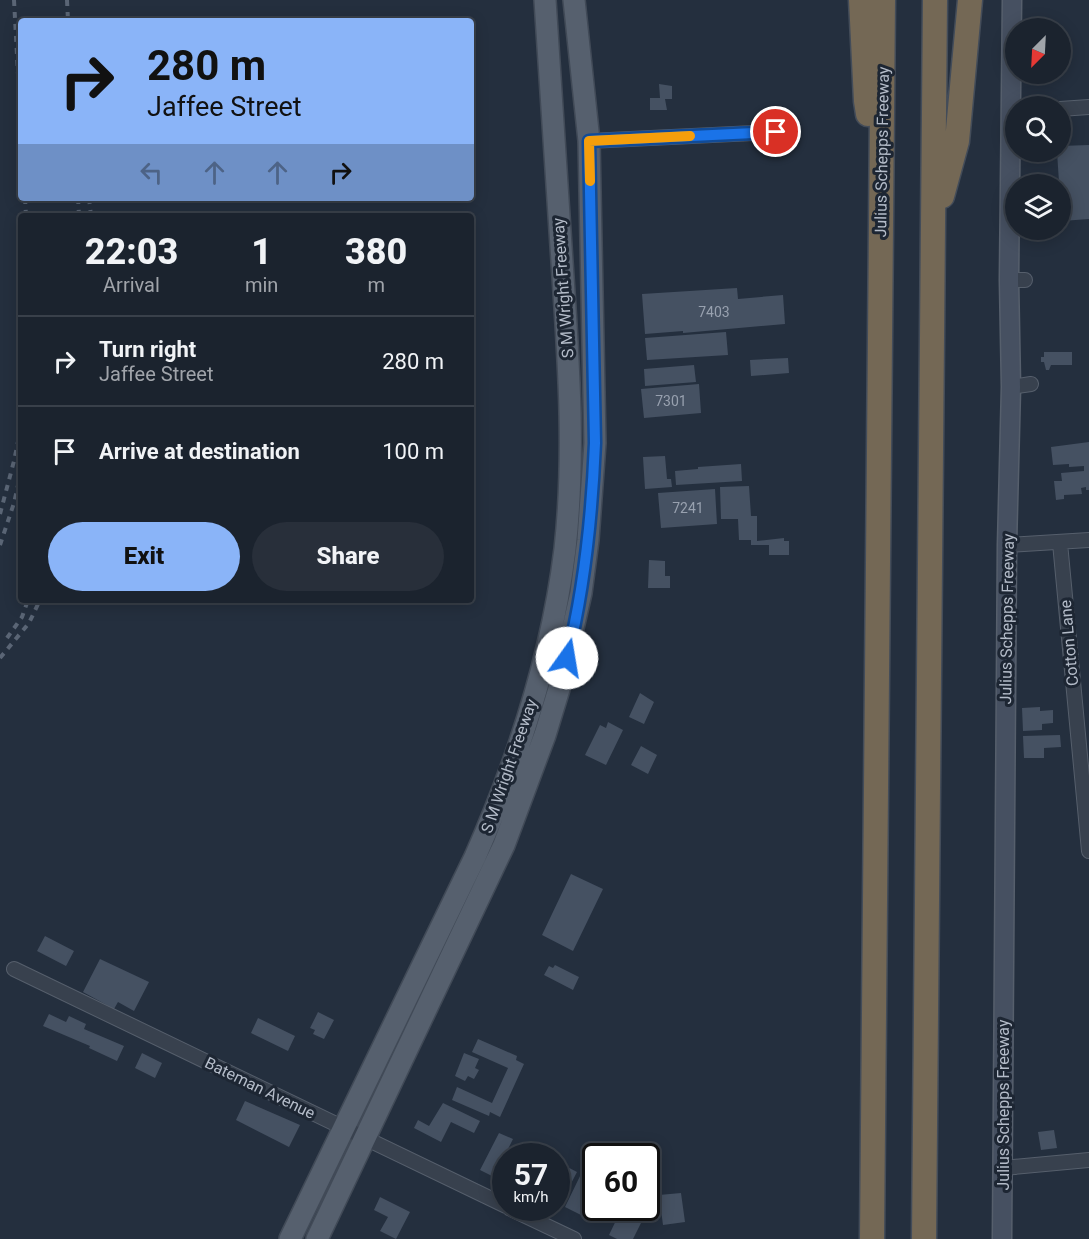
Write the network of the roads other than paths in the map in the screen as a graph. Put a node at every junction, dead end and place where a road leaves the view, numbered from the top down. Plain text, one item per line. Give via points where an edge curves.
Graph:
1 (544, 0) edge
2 (574, 0) edge
3 (861, 0) edge
4 (883, 0) edge
5 (935, 0) edge
6 (970, 0) edge
7 (1012, 0) edge
8 (1013, 96) edge
9 (1089, 107) edge
10 (1071, 108) edge
11 (776, 132) dead end
12 (589, 141) junction
13 (1014, 162) edge
14 (881, 181) junction
15 (933, 230) junction
16 (1031, 384) dead end
17 (1011, 387) junction
18 (1089, 540) edge
19 (1060, 543) junction
20 (1007, 545) junction
21 (1089, 849) edge
22 (14, 969) dead end
23 (344, 1128) junction
24 (364, 1137) junction
25 (1089, 1160) edge
26 (1002, 1168) junction
27 (492, 1200) edge
28 (536, 1221) edge
29 (290, 1239) edge
30 (316, 1239) edge
31 (574, 1239) edge
32 (872, 1239) edge
33 (924, 1239) edge
34 (1002, 1239) edge

1 - 23 main road, S M Wright Freeway via 569,372 569,495 556,606 519,744 495,813
2 - 12 main road, S M Wright Freeway
3 - 14 highway via 866,101
4 - 14 highway, Julius Schepps Freeway
5 - 15 highway
6 - 15 highway via 957,141
7 - 8 main road, Julius Schepps Freeway
9 - 10 street
11 - 12 street
12 - 24 main road, S M Wright Freeway via 595,455 588,546 570,646 545,735 504,844
13 - 17 main road, Julius Schepps Freeway via 1017,280
14 - 32 highway, Julius Schepps Freeway
15 - 33 highway
16 - 17 street
17 - 20 main road, Julius Schepps Freeway
18 - 19 street
19 - 20 street
19 - 21 street, Cotton Lane
20 - 26 main road, Julius Schepps Freeway
22 - 23 street, Bateman Avenue
23 - 24 street, Bateman Avenue
23 - 29 main road, S M Wright Freeway
24 - 27 street, Bateman Avenue
24 - 30 main road, S M Wright Freeway
25 - 26 street
26 - 34 main road, Julius Schepps Freeway
28 - 31 street, Bateman Avenue

